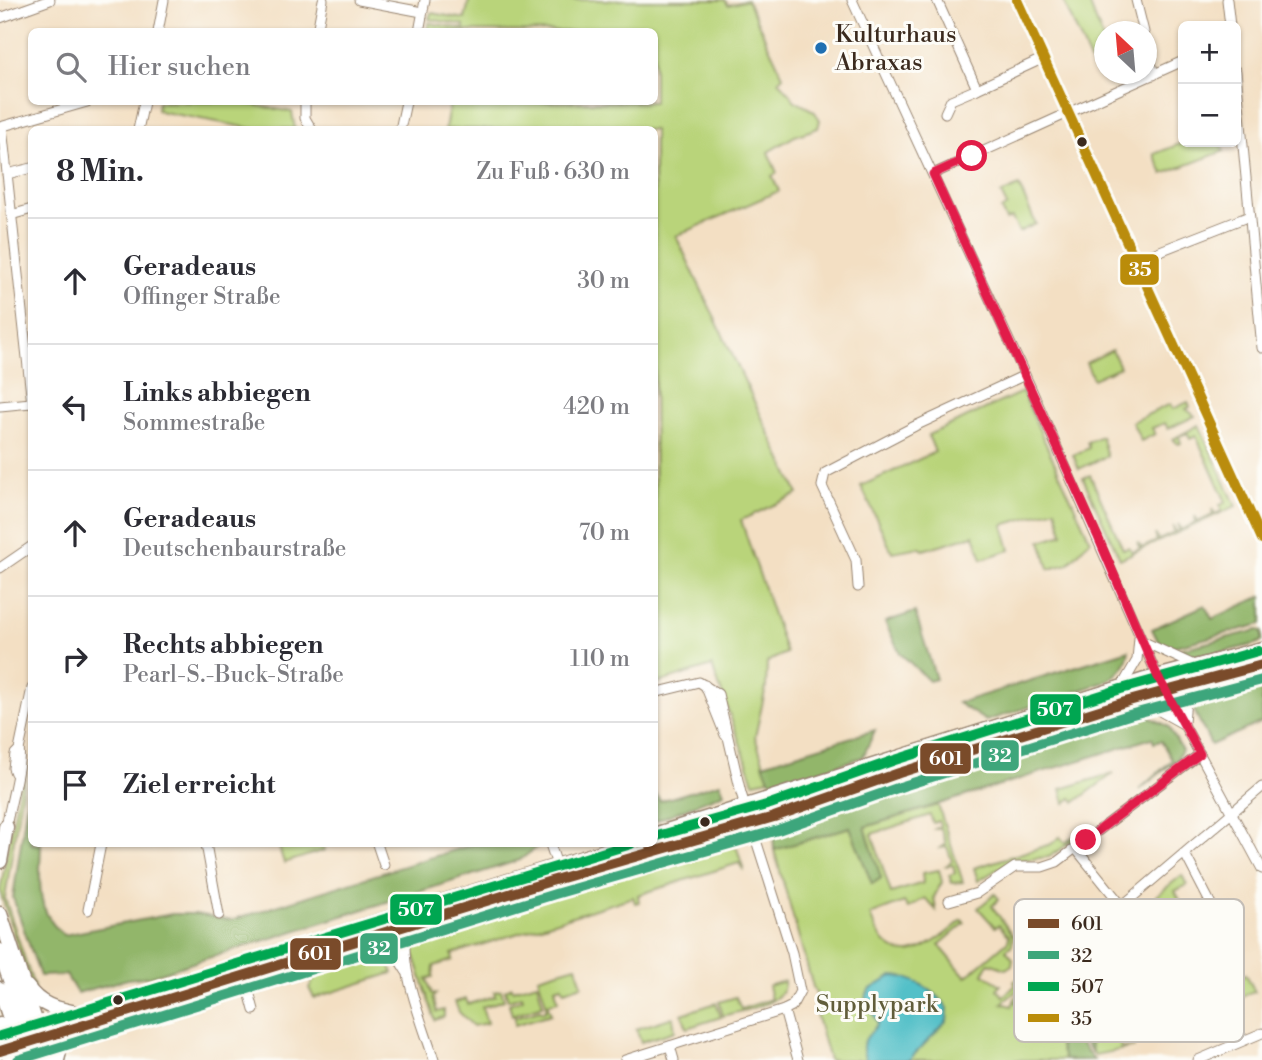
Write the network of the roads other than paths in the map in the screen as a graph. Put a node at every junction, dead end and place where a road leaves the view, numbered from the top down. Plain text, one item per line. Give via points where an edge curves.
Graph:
1 (50, 0) edge
2 (164, 0) edge
3 (323, 0) edge
4 (359, 0) edge
5 (425, 0) edge
6 (852, 0) edge
7 (937, 0) edge
8 (1017, 0) edge
9 (1136, 0) edge
10 (1227, 0) edge
11 (422, 12) junction
12 (0, 18) edge
13 (1141, 21) edge
14 (1229, 21) edge
15 (159, 28) edge
16 (318, 28) edge
17 (420, 28) edge
18 (1044, 58) junction
19 (1178, 63) edge
20 (1157, 74) edge
21 (1134, 84) edge
22 (1237, 84) edge
23 (977, 89) junction
24 (77, 105) edge
25 (143, 105) edge
26 (304, 105) edge
27 (405, 105) edge
28 (945, 113) dead end
29 (1069, 113) junction
30 (139, 126) edge
31 (309, 126) edge
32 (401, 126) edge
33 (1, 127) edge
34 (28, 168) edge
35 (7, 174) junction
36 (933, 174) junction
37 (28, 210) edge
38 (11, 215) junction
39 (1247, 217) junction
40 (1258, 257) edge
41 (1137, 260) junction
42 (26, 308) edge
43 (28, 340) edge
44 (1262, 348) edge
45 (1025, 375) junction
46 (28, 404) edge
47 (0, 406) edge
48 (1261, 536) edge
49 (28, 548) edge
50 (0, 568) edge
51 (858, 587) dead end
52 (1141, 639) junction
53 (1262, 648) edge
54 (1194, 665) junction
55 (1262, 665) edge
56 (1157, 675) junction
57 (1200, 681) junction
58 (1121, 686) junction
59 (1165, 691) junction
60 (658, 692) edge
61 (1125, 702) junction
62 (28, 707) edge
63 (1184, 725) junction
64 (1200, 754) junction
65 (1262, 787) edge
66 (745, 806) junction
67 (1231, 814) junction
68 (751, 825) junction
69 (3, 831) edge
70 (658, 833) edge
71 (100, 847) edge
72 (207, 847) edge
73 (378, 847) edge
74 (551, 847) edge
75 (615, 847) edge
76 (1076, 849) junction
77 (1185, 854) junction
78 (0, 861) edge
79 (383, 865) dead end
80 (557, 865) junction
81 (1262, 869) edge
82 (447, 899) junction
83 (1112, 899) edge
84 (1133, 899) edge
85 (1208, 899) edge
86 (949, 901) dead end
87 (88, 910) dead end
88 (0, 914) edge
89 (219, 915) dead end
90 (408, 926) junction
91 (389, 932) junction
92 (0, 951) edge
93 (408, 975) junction
94 (245, 977) junction
95 (23, 981) junction
96 (0, 989) edge
97 (254, 1010) dead end
98 (784, 1010) junction
99 (78, 1020) junction
100 (1262, 1033) edge
101 (16, 1037) edge
102 (1244, 1041) edge
103 (1241, 1042) edge
104 (670, 1046) junction
105 (794, 1058) edge
106 (40, 1059) edge
107 (57, 1060) edge
108 (434, 1060) edge
109 (625, 1060) edge
110 (674, 1060) edge
111 (1198, 1060) edge

1 - 12 street
2 - 15 street
3 - 16 street
4 - 11 street
5 - 11 street
6 - 36 street
7 - 23 street
8 - 18 street
9 - 13 street
10 - 14 street
11 - 17 street
18 - 23 street
18 - 29 street
19 - 20 street
21 - 29 street
22 - 39 street
23 - 28 street via 951,100
24 - 33 street
25 - 30 street
26 - 31 street
27 - 32 street
29 - 36 street
29 - 41 street
33 - 35 street
34 - 35 street
35 - 38 street
36 - 45 street
37 - 38 street
38 - 42 street
39 - 40 street
39 - 41 street
40 - 44 street
41 - 48 street
42 - 43 street
45 - 51 street via 825,473 822,486 856,560
45 - 52 street
46 - 47 street
49 - 50 street
52 - 54 street
52 - 56 street
52 - 58 street via 1137,660
53 - 54 main road
54 - 56 main road
55 - 57 main road
56 - 58 main road
56 - 59 street
57 - 59 main road
57 - 63 street via 1186,699
58 - 66 main road
59 - 61 main road
59 - 63 street
60 - 66 street via 690,682 705,685 728,742
61 - 63 street via 1156,709
61 - 68 main road
62 - 69 street via 21,761
63 - 64 street
64 - 67 street
64 - 76 street
65 - 67 street
66 - 68 street
66 - 70 main road
67 - 77 street
67 - 81 street
68 - 90 main road
68 - 98 street via 800,983 797,999
69 - 78 highway
71 - 87 street
72 - 89 street
73 - 79 street
74 - 80 street
75 - 80 main road
76 - 83 street
76 - 86 street via 1050,866 1007,870 977,893
77 - 84 street
77 - 85 street
80 - 82 main road
82 - 91 street via 443,905 397,920
82 - 99 main road
88 - 95 highway
90 - 91 main road
90 - 93 street via 404,942
91 - 93 street
91 - 94 main road
92 - 101 highway
93 - 108 street
94 - 97 street
94 - 99 main road
95 - 99 highway via 48,1007
95 - 101 highway
96 - 101 highway
98 - 104 street
98 - 105 street
99 - 101 main road
99 - 107 highway
100 - 102 street
101 - 106 highway
103 - 111 street
104 - 109 street
104 - 110 street

